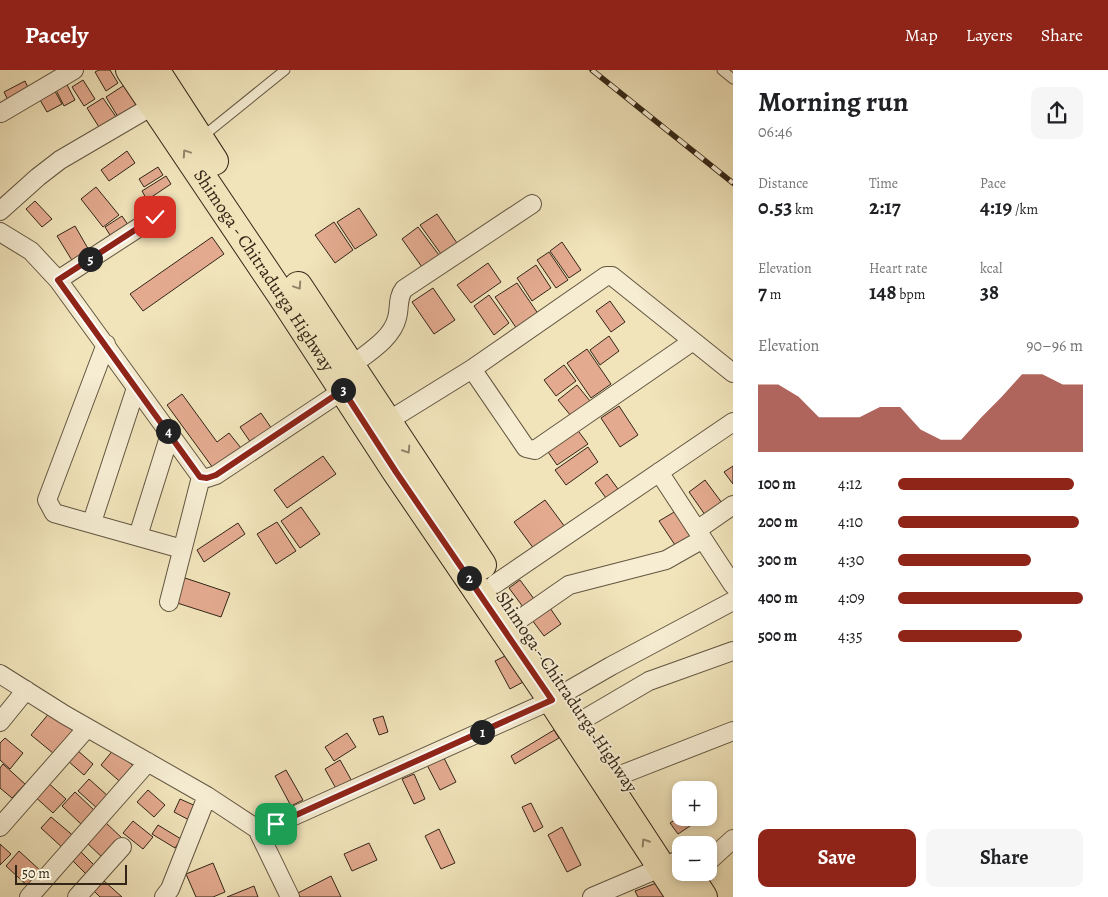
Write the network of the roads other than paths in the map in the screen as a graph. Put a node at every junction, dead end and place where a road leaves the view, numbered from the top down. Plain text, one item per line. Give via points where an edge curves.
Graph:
1 (74, 70) edge
2 (130, 70) edge
3 (155, 70) edge
4 (284, 70) edge
5 (722, 70) edge
6 (733, 79) edge
7 (154, 105) junction
8 (1, 113) edge
9 (200, 139) junction
10 (532, 204) dead end
11 (0, 211) edge
12 (155, 217) dead end
13 (0, 232) edge
14 (58, 280) junction
15 (693, 341) junction
16 (106, 344) junction
17 (472, 368) junction
18 (733, 372) edge
19 (351, 378) junction
20 (136, 388) junction
21 (388, 421) junction
22 (733, 422) edge
23 (170, 434) junction
24 (659, 472) junction
25 (200, 477) junction
26 (733, 505) edge
27 (92, 522) junction
28 (700, 534) junction
29 (138, 536) junction
30 (182, 549) junction
31 (494, 584) junction
32 (733, 585) edge
33 (733, 601) edge
34 (169, 602) dead end
35 (520, 619) junction
36 (733, 652) edge
37 (0, 674) edge
38 (26, 690) junction
39 (560, 696) junction
40 (586, 718) junction
41 (0, 722) edge
42 (87, 728) junction
43 (733, 731) edge
44 (148, 762) junction
45 (623, 774) junction
46 (207, 796) junction
47 (0, 827) edge
48 (257, 829) junction
49 (733, 839) edge
50 (122, 847) dead end
51 (717, 852) edge
52 (672, 853) edge
53 (672, 856) edge
54 (672, 879) edge
55 (29, 897) edge
56 (77, 897) edge
57 (164, 897) edge
58 (290, 897) edge
59 (592, 897) edge

1 - 8 street
2 - 7 main road, Shimoga - Chitradurga Highway
3 - 9 main road, Shimoga - Chitradurga Highway
4 - 9 lane
5 - 6 lane
7 - 11 street via 60,160
19 -> 7 main road, Shimoga - Chitradurga Highway
9 -> 19 main road, Shimoga - Chitradurga Highway
10 - 19 street via 404,289 400,294 393,329
12 - 14 street
13 - 14 street via 31,251
14 - 16 street
15 - 17 street via 612,276 606,276
15 - 17 street via 535,450 526,448
15 - 18 street
16 - 20 street
16 - 27 street via 47,500 54,513
17 - 21 street
19 - 21 main road, Shimoga - Chitradurga Highway
19 - 25 street via 216,475
19 - 39 main road, Shimoga - Chitradurga Highway via 396,472
20 - 23 street
20 - 27 street
21 -> 31 main road, Shimoga - Chitradurga Highway
22 - 24 street
23 - 25 street
23 - 29 street
24 - 28 street
24 - 31 street
25 - 30 street
26 - 28 street
27 - 29 street
28 - 32 street
28 - 35 street via 666,560 569,585
29 - 30 street
30 - 34 street
31 - 35 main road, Shimoga - Chitradurga Highway
33 - 39 street
35 - 39 main road, Shimoga - Chitradurga Highway
36 - 40 street via 649,681
37 - 38 street
38 - 41 street
38 - 42 street
39 - 40 main road, Shimoga - Chitradurga Highway
39 - 48 street via 276,824
53 -> 39 main road, Shimoga - Chitradurga Highway
40 - 45 main road, Shimoga - Chitradurga Highway
42 - 44 street
42 - 47 street
43 - 45 street
44 - 46 street
44 - 55 street
45 - 52 main road, Shimoga - Chitradurga Highway
46 - 48 street
46 - 57 street
48 - 58 street
49 - 51 street
50 - 56 street
54 - 59 street

